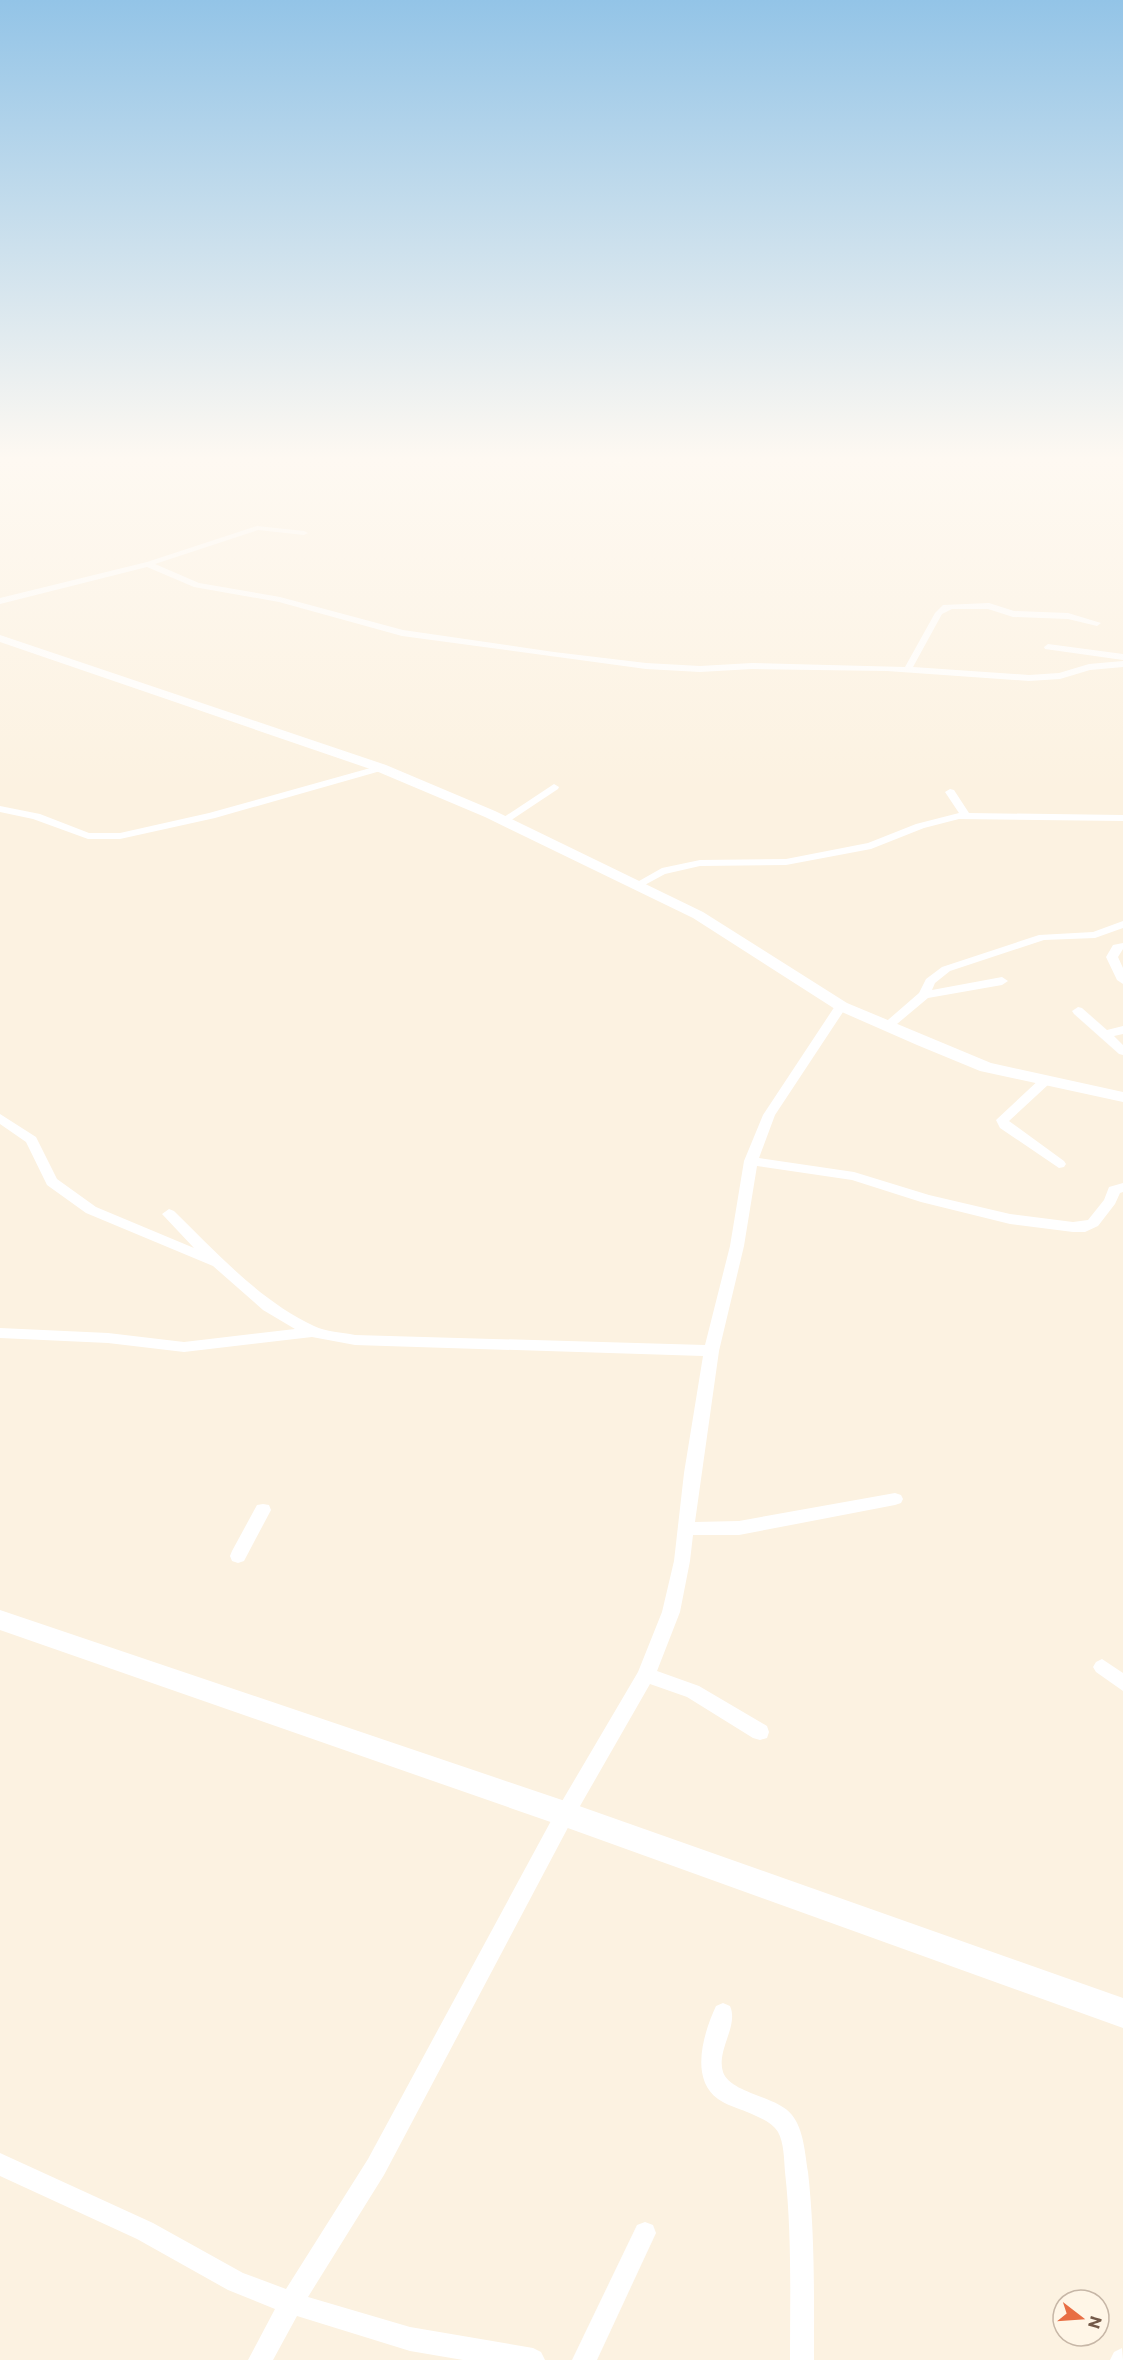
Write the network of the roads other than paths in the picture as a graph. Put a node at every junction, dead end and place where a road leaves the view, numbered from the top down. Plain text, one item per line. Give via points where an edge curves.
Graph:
1 (124, 570) edge
2 (160, 570) edge
3 (0, 601) edge
4 (1097, 623) dead end
5 (0, 638) edge
6 (1048, 647) dead end
7 (1123, 657) edge
8 (1123, 664) edge
9 (908, 669) junction
10 (1075, 671) junction
11 (1064, 684) dead end
12 (381, 768) junction
13 (554, 787) dead end
14 (950, 792) dead end
15 (0, 809) edge
16 (966, 816) junction
17 (1123, 818) edge
18 (503, 820) junction
19 (753, 851) dead end
20 (738, 861) junction
21 (637, 885) junction
22 (1123, 924) edge
23 (1123, 946) edge
24 (1123, 980) edge
25 (1002, 981) dead end
26 (924, 995) junction
27 (841, 1006) junction
28 (1078, 1011) dead end
29 (886, 1026) junction
30 (1123, 1030) edge
31 (1104, 1035) junction
32 (1123, 1051) edge
33 (1045, 1081) junction
34 (1123, 1097) edge
35 (0, 1118) edge
36 (751, 1161) junction
37 (1059, 1164) dead end
38 (1123, 1187) edge
39 (169, 1214) dead end
40 (218, 1263) junction
41 (312, 1332) junction
42 (0, 1333) edge
43 (711, 1351) junction
44 (895, 1499) dead end
45 (263, 1510) dead end
46 (685, 1529) junction
47 (238, 1556) dead end
48 (0, 1620) edge
49 (1102, 1667) dead end
50 (646, 1675) junction
51 (1123, 1683) edge
52 (760, 1732) dead end
53 (565, 1814) junction
54 (723, 2013) dead end
55 (1123, 2013) edge
56 (0, 2164) edge
57 (645, 2233) dead end
58 (291, 2304) junction
59 (260, 2360) edge
60 (533, 2360) edge
61 (584, 2360) edge
62 (802, 2360) edge

1 - 3 street
2 - 9 street via 197,585 280,600 402,633 554,655 700,669
4 - 9 street via 1068,616 1012,614 989,606 946,607
5 - 12 street
6 - 7 street
8 - 10 street
9 - 10 street via 1029,678
10 - 11 street
12 - 15 street via 211,816 120,836 88,836 36,816
12 - 18 street
13 - 18 street
14 - 16 street
16 - 17 street
16 - 20 street via 920,826 871,846 786,862
18 - 21 street
19 - 20 street
20 - 21 street via 677,867
21 - 27 street via 698,915
22 - 26 street via 1095,936 1043,938 961,963 936,975
23 - 24 street via 1112,957
25 - 26 street
26 - 29 street
27 - 29 street
27 - 36 street via 768,1115
28 - 31 street
29 - 33 street via 987,1067
30 - 31 street
31 - 32 street
33 - 34 street
33 - 37 street via 1002,1120
35 - 40 street via 31,1140 52,1182 91,1210
36 - 38 street via 854,1176 926,1199 1010,1219 1073,1227 1093,1223 1114,1190
36 - 43 street
39 - 40 street
40 - 41 street via 268,1306
41 - 42 street via 184,1347 108,1338
41 - 43 street via 355,1340
43 - 46 street
44 - 46 street via 739,1528
45 - 47 street
46 - 50 street via 671,1612
48 - 53 main road
49 - 51 street
50 - 52 street via 693,1691
50 - 53 street
53 - 55 main road
53 - 58 street via 376,2167
54 - 62 street via 712,2055 717,2083 726,2092 774,2113 785,2123 793,2143 802,2219
56 - 58 street via 145,2231 236,2282
57 - 61 street
58 - 59 street
58 - 60 street via 410,2339

